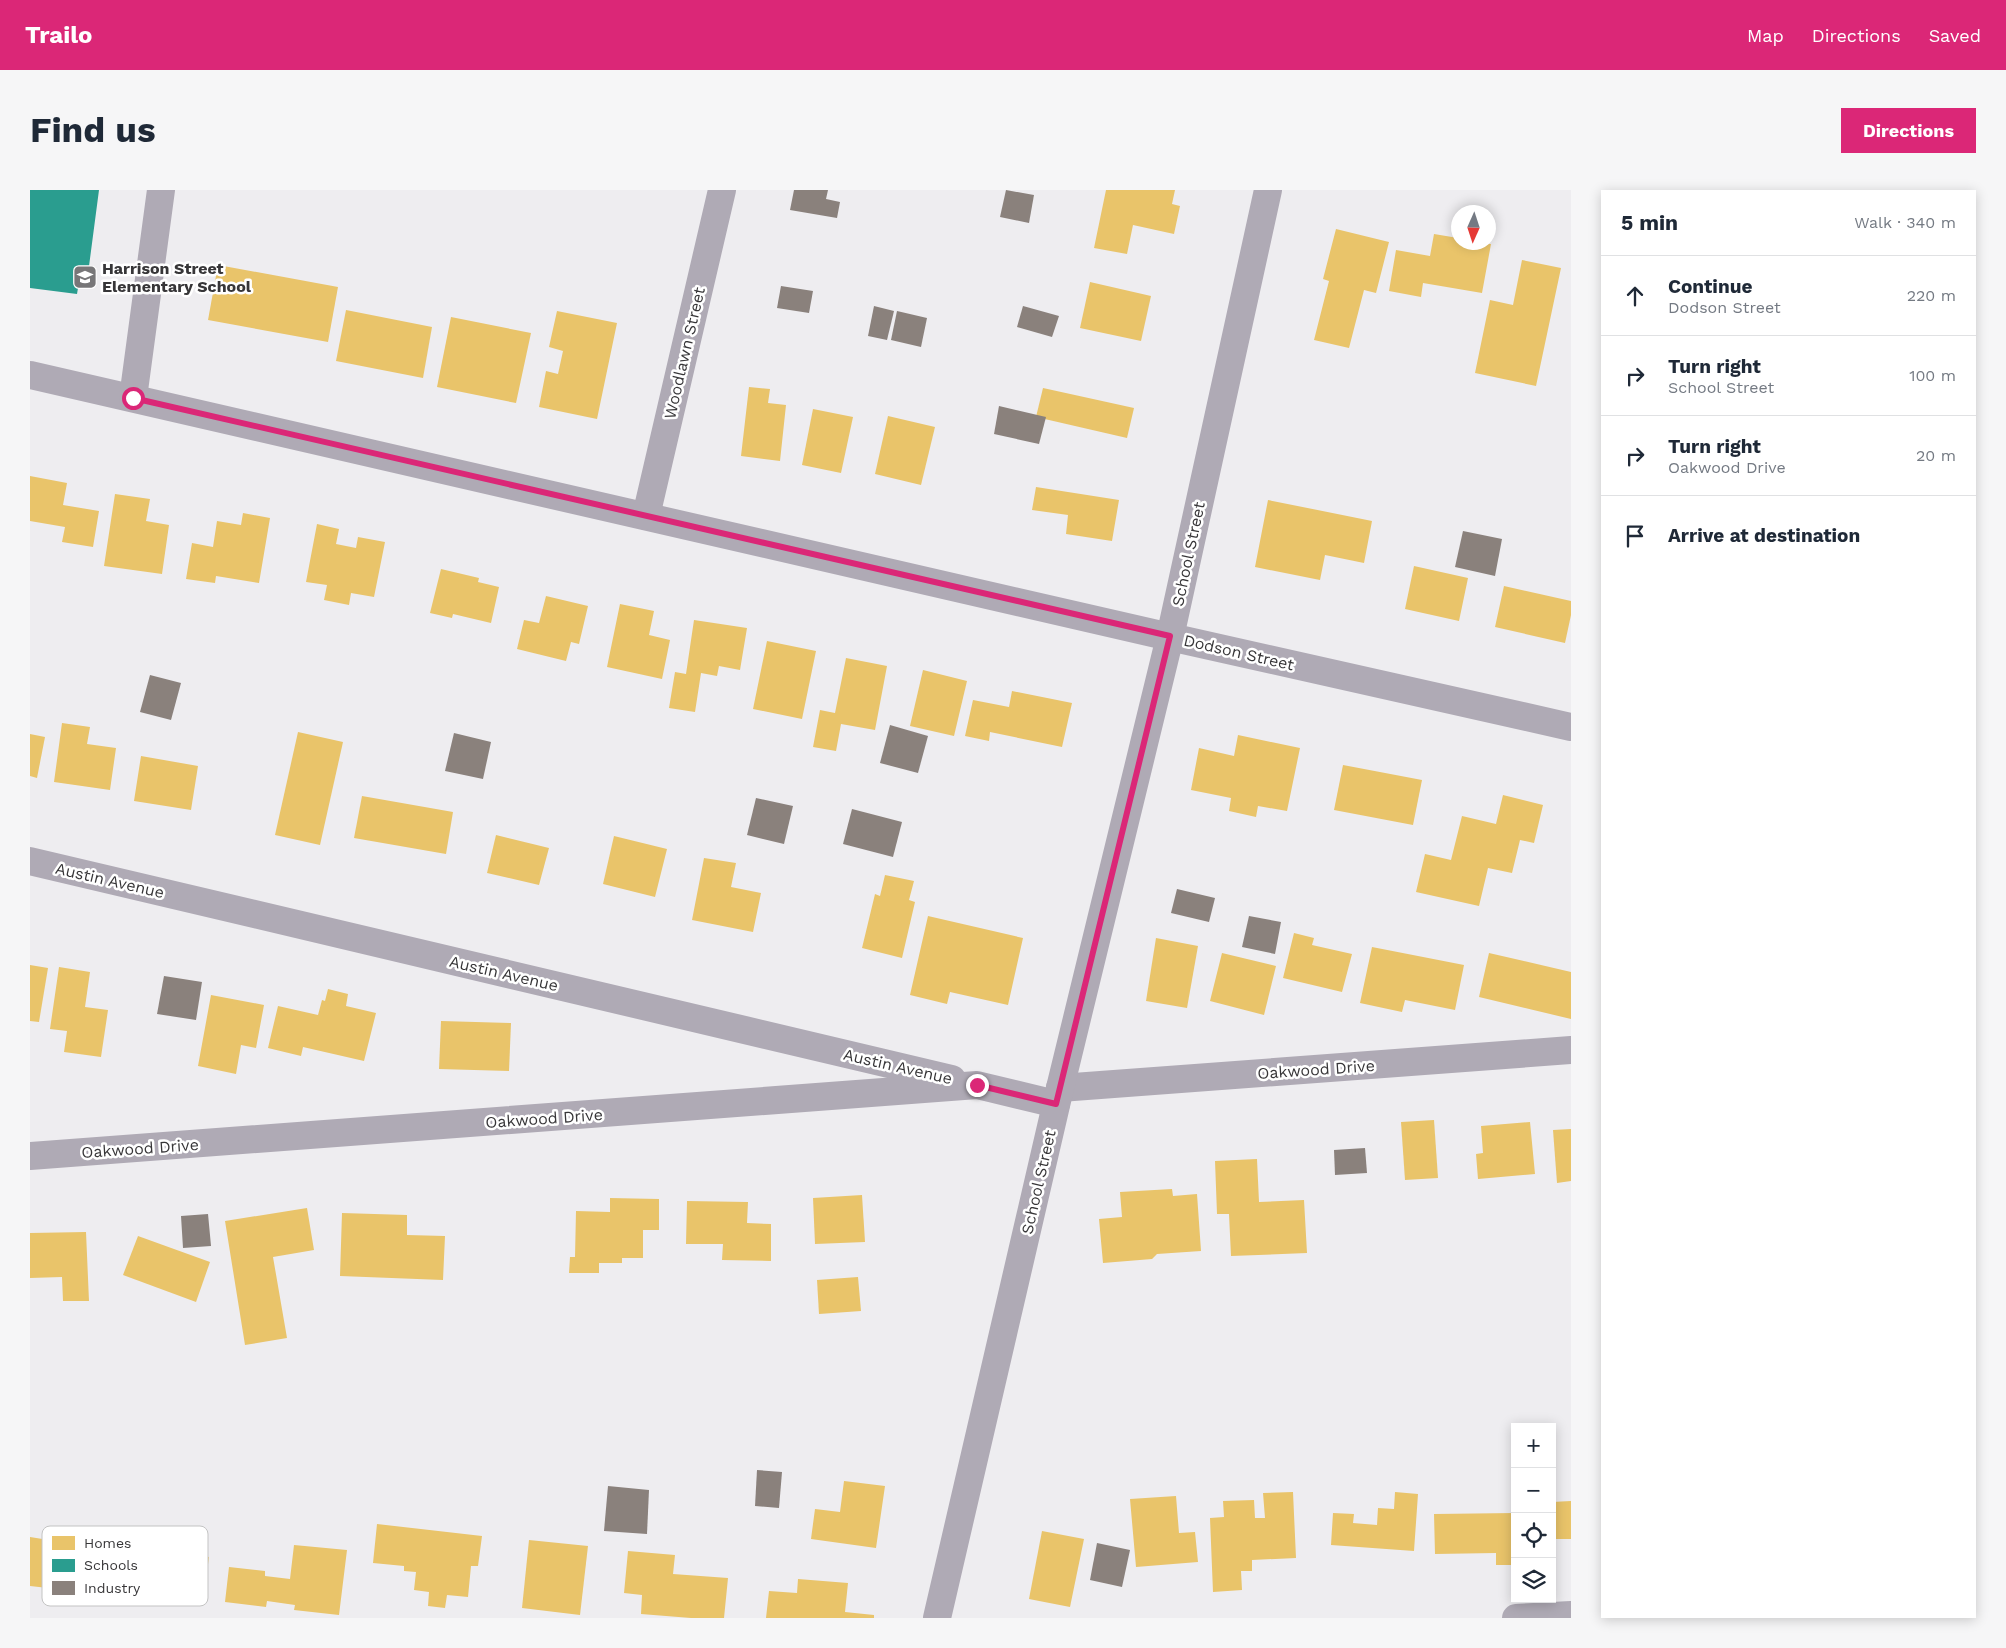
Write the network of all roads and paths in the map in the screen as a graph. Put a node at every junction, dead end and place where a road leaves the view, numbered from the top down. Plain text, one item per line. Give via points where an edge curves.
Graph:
1 (161, 190) edge
2 (722, 190) edge
3 (1268, 190) edge
4 (30, 375) edge
5 (133, 398) junction
6 (646, 516) junction
7 (1170, 636) junction
8 (1571, 726) edge
9 (30, 861) edge
10 (1571, 1050) edge
11 (977, 1085) junction
12 (1058, 1096) junction
13 (30, 1156) edge
14 (1571, 1615) edge
15 (937, 1618) edge
16 (1516, 1618) edge

1 - 5 street
2 - 6 street, Woodlawn Street
3 - 7 street, School Street
4 - 5 street, Dodson Street
5 - 6 street, Dodson Street
6 - 7 street, Dodson Street
7 - 8 street, Dodson Street
7 - 12 street, School Street
9 - 11 street, Austin Avenue
10 - 12 street, Oakwood Drive
11 - 12 street, Oakwood Drive
11 - 13 street, Oakwood Drive
12 - 15 street, School Street
14 - 16 street

